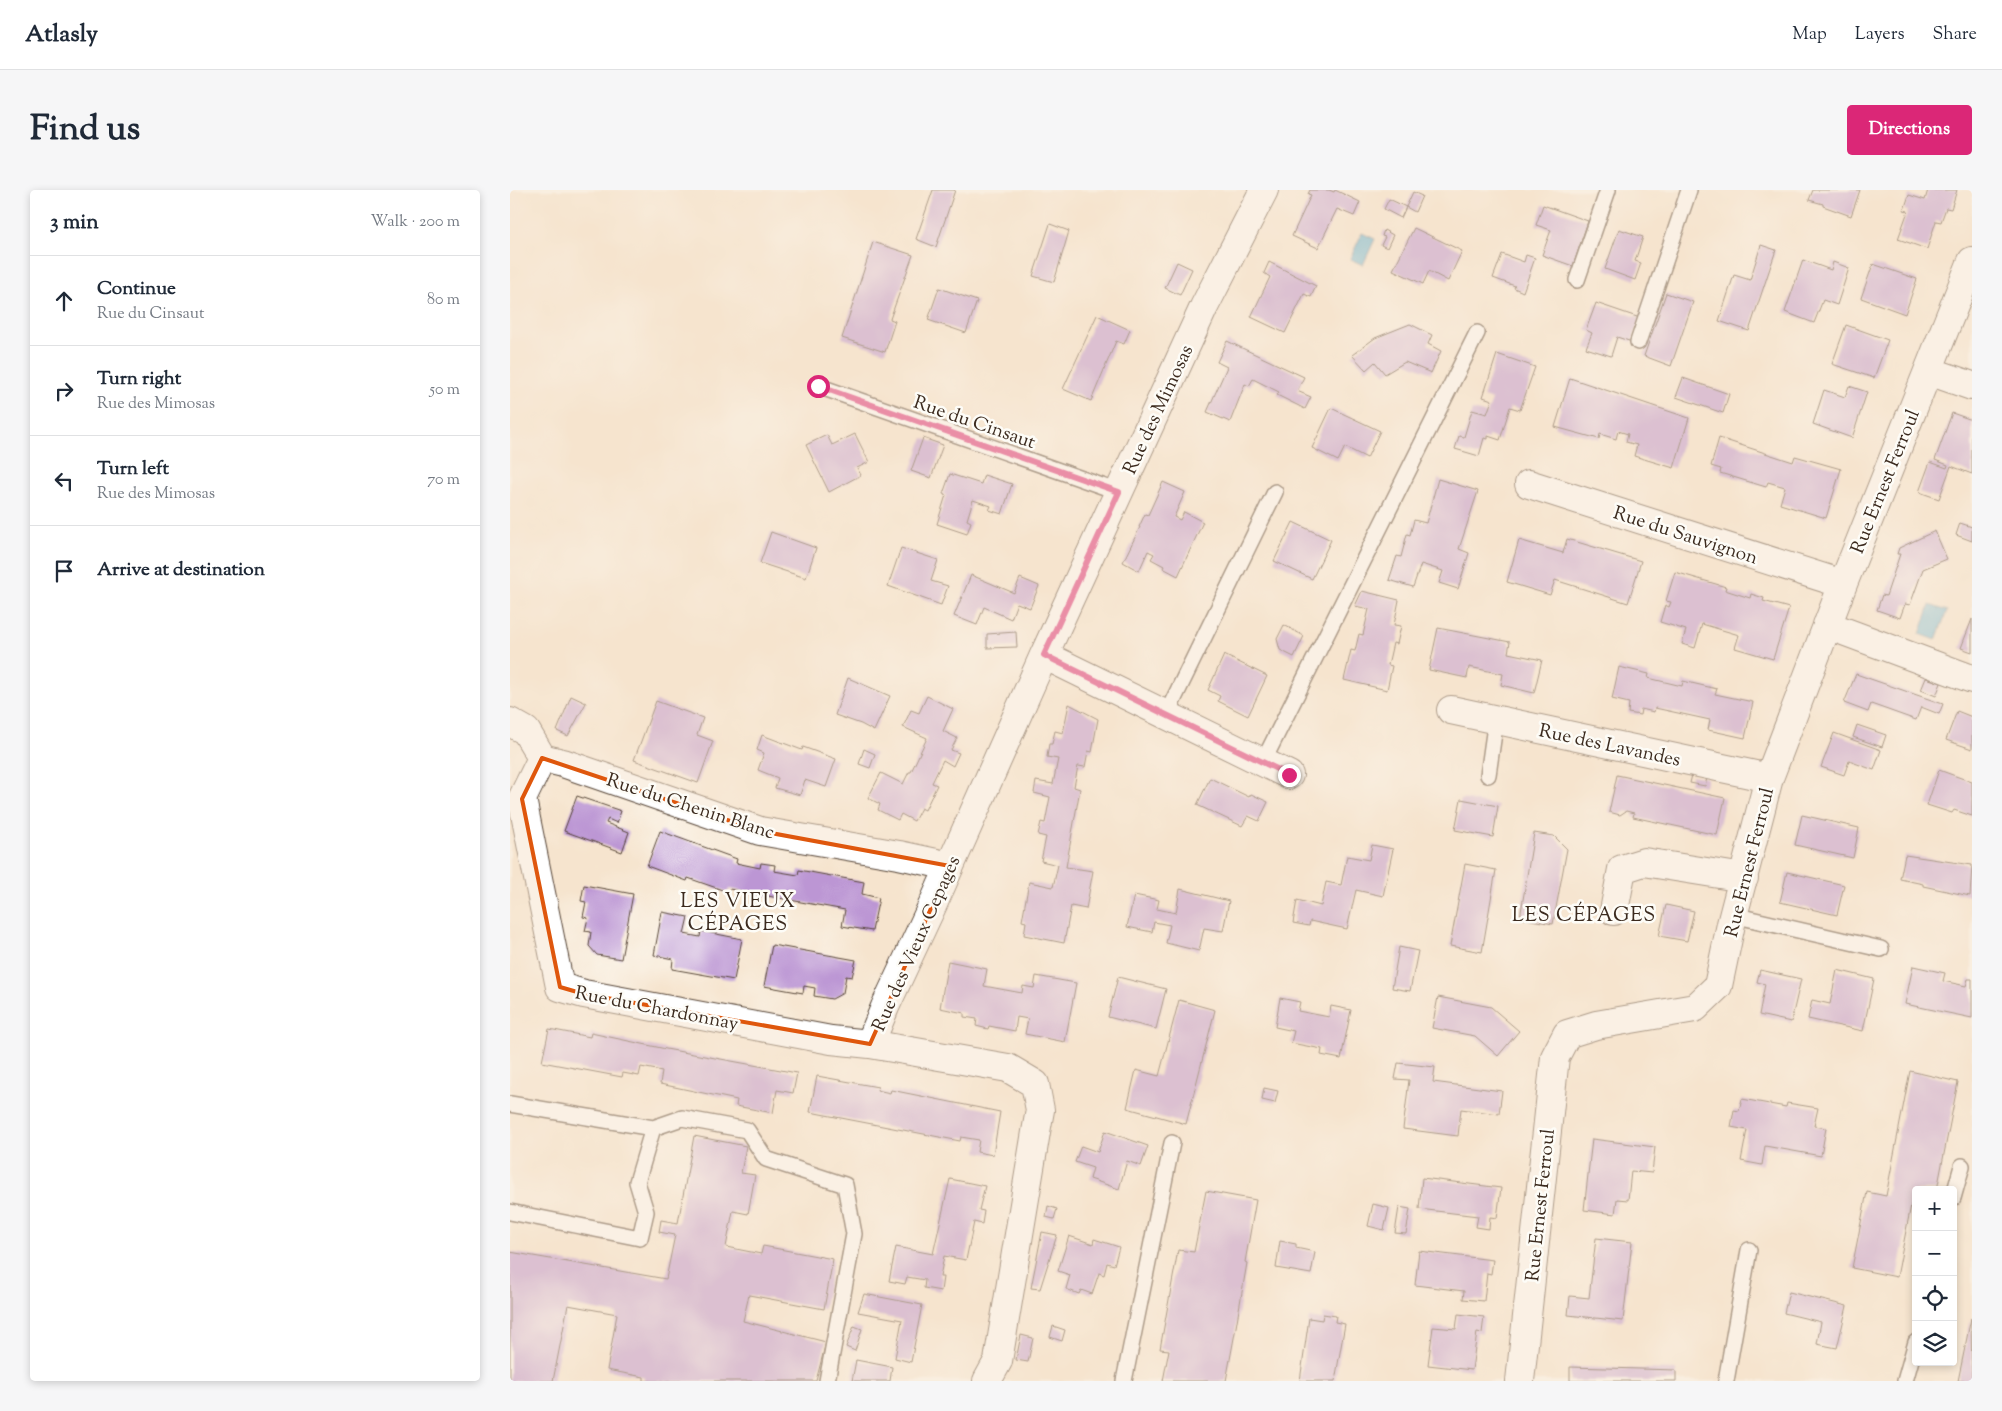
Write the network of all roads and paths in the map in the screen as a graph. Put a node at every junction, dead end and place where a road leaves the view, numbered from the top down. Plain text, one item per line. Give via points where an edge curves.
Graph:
1 (1264, 190) edge
2 (1608, 190) edge
3 (1689, 190) edge
4 (1972, 261) edge
5 (1577, 280) dead end
6 (1477, 333) dead end
7 (1638, 342) dead end
8 (1929, 371) junction
9 (818, 386) dead end
10 (1972, 386) edge
11 (1529, 484) dead end
12 (1119, 492) junction
13 (1275, 492) dead end
14 (1843, 584) junction
15 (1827, 625) junction
16 (1044, 655) junction
17 (1972, 679) edge
18 (1451, 710) dead end
19 (1166, 715) junction
20 (1496, 720) junction
21 (510, 722) edge
22 (542, 758) junction
23 (1263, 762) junction
24 (1289, 775) dead end
25 (1488, 775) dead end
26 (1769, 778) junction
27 (950, 866) junction
28 (1744, 878) junction
29 (1614, 911) dead end
30 (1733, 915) junction
31 (1881, 949) dead end
32 (870, 1044) junction
33 (510, 1104) edge
34 (653, 1128) junction
35 (1172, 1143) dead end
36 (1962, 1166) dead end
37 (1956, 1186) edge
38 (510, 1212) edge
39 (1749, 1250) dead end
40 (1912, 1358) edge
41 (827, 1381) edge
42 (987, 1381) edge
43 (1124, 1381) edge
44 (1520, 1381) edge
45 (1726, 1381) edge
46 (1906, 1381) edge

1 - 12 street, Rue des Mimosas via 1204,307
2 - 5 lane
3 - 7 lane
4 - 8 street, Rue Ernest Ferroul
6 - 23 lane
8 - 10 street
8 - 14 street, Rue Ernest Ferroul
9 - 12 lane, Rue du Cinsaut
11 - 14 street, Rue du Sauvignon
12 - 16 street, Rue des Mimosas
13 - 19 lane
14 - 15 street, Rue Ernest Ferroul
15 - 17 street
15 - 26 street, Rue Ernest Ferroul
16 - 19 street
16 - 27 street, Rue des Vieux Cepages
18 - 20 street, Rue des Lavandes
19 - 23 street
20 - 25 lane
20 - 26 street, Rue des Lavandes
21 - 22 street via 526,730
22 - 27 street, Rue du Chenin Blanc via 760,831
22 - 32 street, Rue du Chardonnay via 522,799 560,987 831,1040
23 - 24 street
26 - 28 street, Rue Ernest Ferroul
27 - 32 street, Rue des Vieux Cepages
28 - 29 street via 1644,862 1622,870
28 - 30 street, Rue Ernest Ferroul
30 - 31 lane
30 - 44 street, Rue Ernest Ferroul via 1718,986 1695,1008 1596,1025 1567,1034 1555,1057
32 - 42 street, Rue des Vieux Cepages via 1008,1068 1035,1084 1040,1110 1035,1142 998,1361
33 - 34 lane
34 - 38 lane via 637,1182 646,1212 640,1238
34 - 41 lane via 682,1118 748,1130 766,1159 845,1185 854,1234
35 - 43 lane
36 - 37 lane
39 - 45 lane
40 - 46 lane

